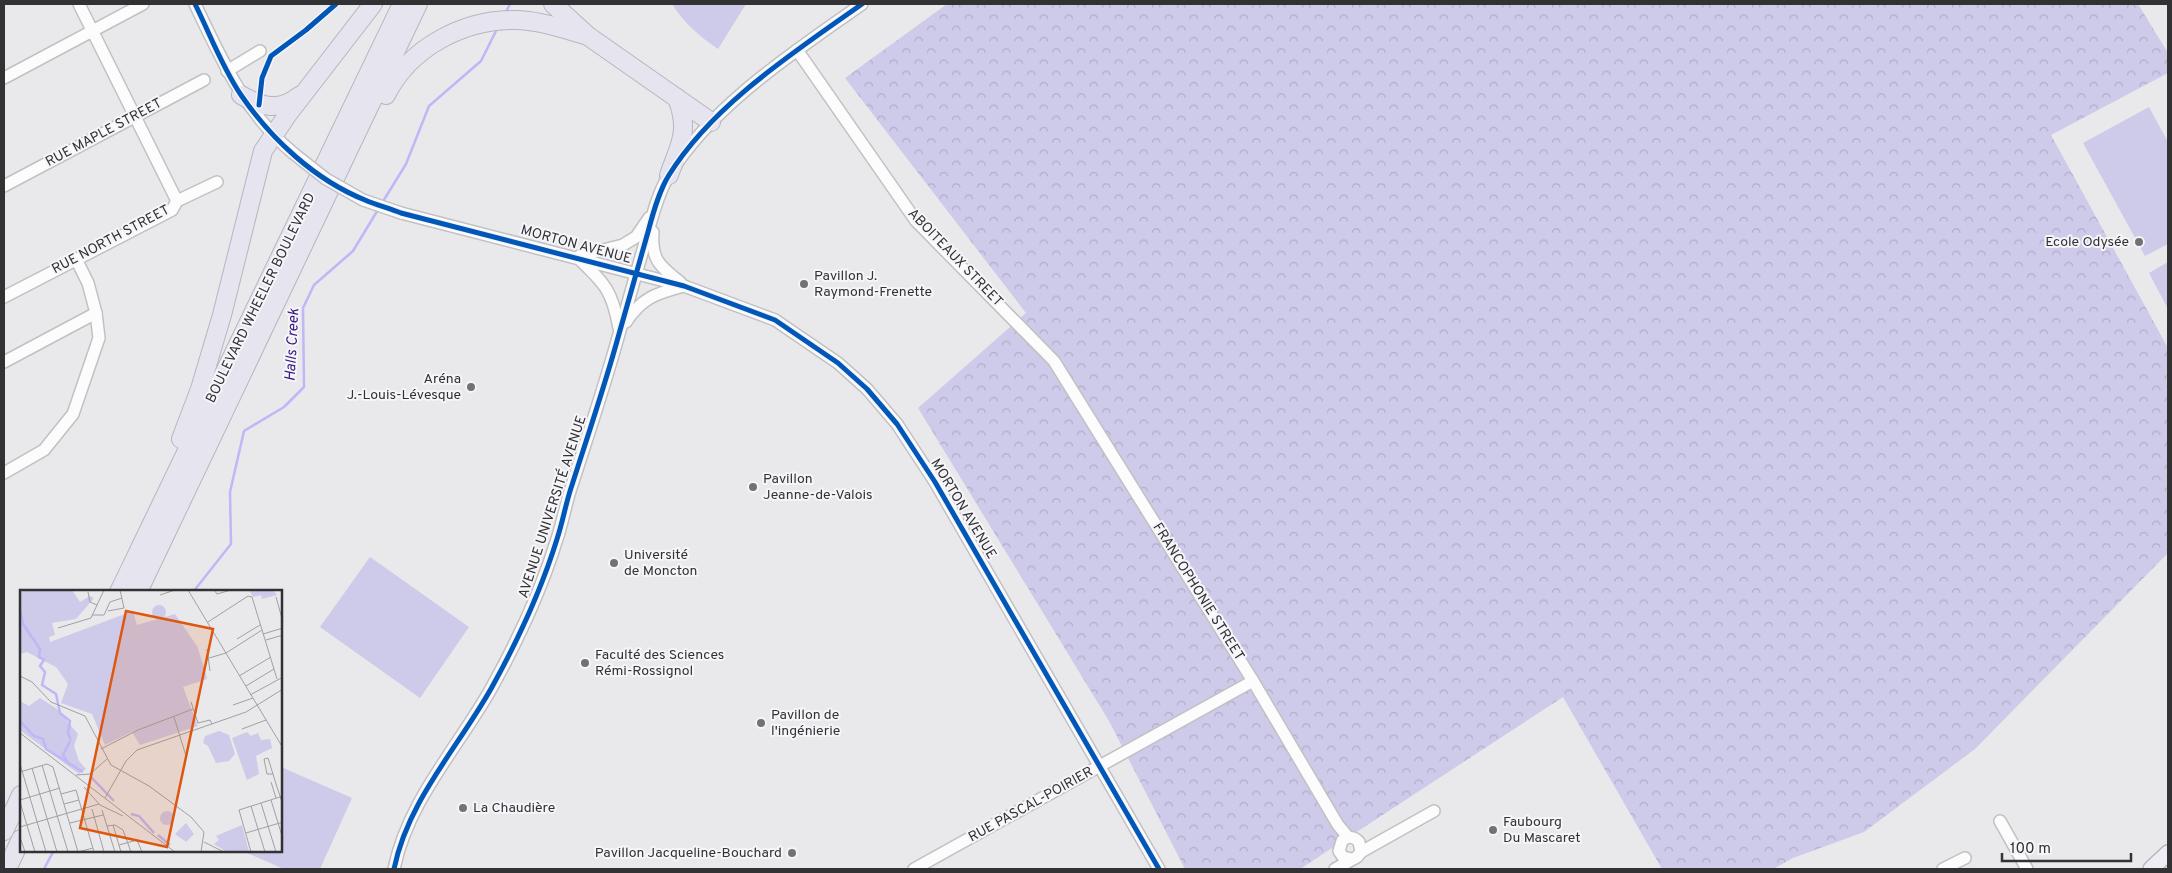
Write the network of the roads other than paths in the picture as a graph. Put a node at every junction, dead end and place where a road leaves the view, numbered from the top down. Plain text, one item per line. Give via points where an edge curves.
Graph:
1 (79, 4) edge
2 (143, 4) edge
3 (195, 4) edge
4 (373, 4) edge
5 (402, 4) edge
6 (418, 4) edge
7 (553, 4) edge
8 (862, 4) edge
9 (92, 32) junction
10 (588, 36) junction
11 (797, 50) junction
12 (260, 51) dead end
13 (227, 70) junction
14 (4, 77) edge
15 (204, 80) dead end
16 (307, 89) junction
17 (241, 95) junction
18 (677, 98) junction
19 (134, 118) junction
20 (711, 122) junction
21 (274, 137) junction
22 (669, 175) junction
23 (217, 182) dead end
24 (4, 186) edge
25 (177, 201) junction
26 (654, 210) junction
27 (577, 257) junction
28 (76, 259) junction
29 (636, 272) junction
30 (290, 273) junction
31 (684, 286) junction
32 (4, 297) edge
33 (96, 312) junction
34 (620, 332) junction
35 (1054, 360) joint
36 (4, 362) edge
37 (4, 473) edge
38 (165, 497) junction
39 (120, 590) edge
40 (139, 590) edge
41 (1253, 681) junction
42 (1099, 768) junction
43 (20, 797) edge
44 (1434, 811) dead end
45 (2000, 821) dead end
46 (4, 831) edge
47 (20, 841) edge
48 (1348, 853) edge
49 (2168, 853) edge
50 (1965, 858) dead end
51 (9, 866) edge
52 (394, 869) edge
53 (914, 869) edge
54 (1159, 869) edge
55 (1943, 869) edge
56 (2027, 869) edge
57 (2151, 869) edge

1 - 9 street
2 - 9 street
3 - 13 street, MORTON AVENUE
4 - 16 highway
5 - 38 highway, BOULEVARD WHEELER BOULEVARD
6 - 30 highway, BOULEVARD WHEELER BOULEVARD
7 - 10 highway
8 - 11 street
9 - 14 street
9 - 19 street
10 - 18 highway
10 - 30 highway via 552,25 517,20 481,23 451,33 423,50 394,79 320,225
11 - 20 street
11 - 35 street, ABOITEAUX STREET via 916,221
12 - 13 street
13 - 17 street, MORTON AVENUE
15 - 19 street, RUE MAPLE STREET
16 - 17 highway via 289,104 265,107
16 - 21 highway
17 - 21 street, MORTON AVENUE
18 - 20 highway
18 - 22 highway via 684,115 684,133
19 - 24 street, RUE MAPLE STREET
19 - 25 street
20 - 22 street
21 - 27 street, MORTON AVENUE, bridge via 326,179 363,200
21 - 38 highway via 263,151 222,315
22 - 26 street
23 - 25 street, RUE NORTH STREET
25 - 28 street, RUE NORTH STREET via 172,210
26 - 27 street via 636,237 623,245
26 - 29 street, AVENUE UNIVERSITÉ AVENUE
26 - 31 street via 652,246 655,258 663,270
27 - 29 street, MORTON AVENUE
27 - 34 street via 608,288
28 - 32 street, RUE NORTH STREET
28 - 33 street via 88,283
29 - 31 street, MORTON AVENUE
29 - 34 street, AVENUE UNIVERSITÉ AVENUE
30 - 40 highway, BOULEVARD WHEELER BOULEVARD
31 - 34 street via 642,301
31 - 42 street, MORTON AVENUE via 775,320 838,363 867,389 897,424 935,482
33 - 36 street
33 - 37 street via 99,338 73,414 44,450
34 - 52 street, AVENUE UNIVERSITÉ AVENUE via 558,536 527,619 468,728 422,795 410,819
35 - 41 street, FRANCOPHONIE STREET
38 - 39 highway, BOULEVARD WHEELER BOULEVARD
41 - 42 street, RUE PASCAL-POIRIER
41 - 48 street, FRANCOPHONIE STREET via 1338,825
42 - 53 street, RUE PASCAL-POIRIER
42 - 54 street, MORTON AVENUE
43 - 46 highway
44 - 48 street via 1377,844
45 - 56 street
47 - 51 highway
49 - 57 main road
50 - 55 street

